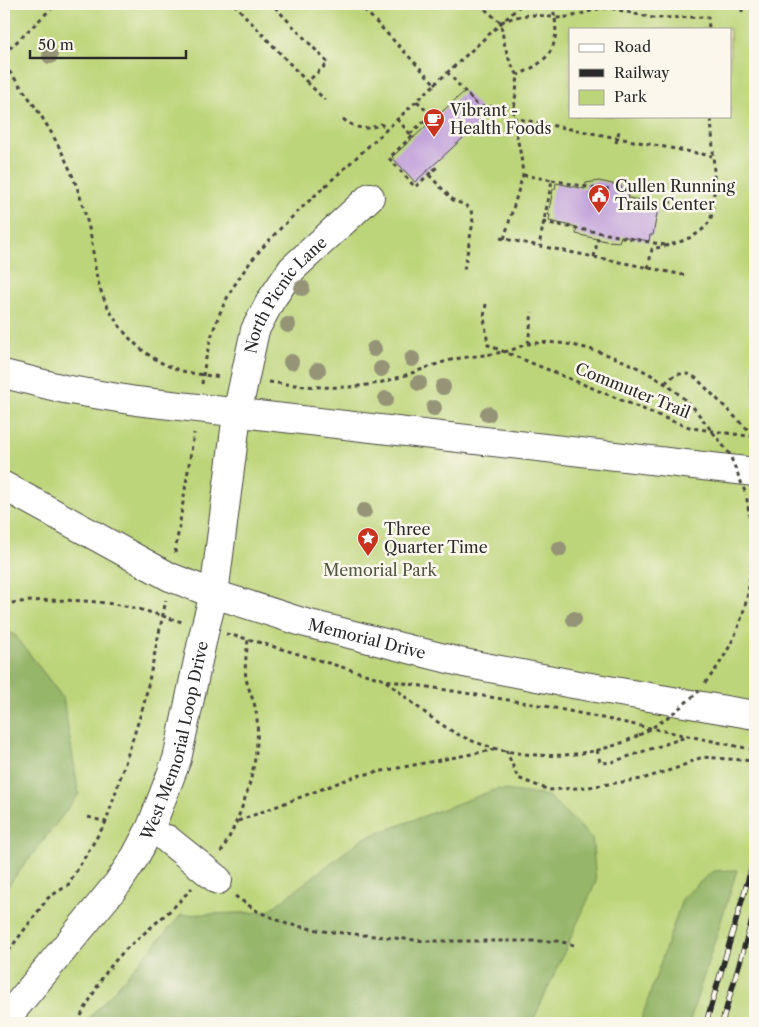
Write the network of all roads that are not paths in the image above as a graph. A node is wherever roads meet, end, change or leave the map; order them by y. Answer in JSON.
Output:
{"nodes":[{"id":1,"x":370,"y":197,"type":"dead end"},
{"id":2,"x":4,"y":374,"type":"edge"},
{"id":3,"x":237,"y":414,"type":"junction"},
{"id":4,"x":750,"y":483,"type":"edge"},
{"id":5,"x":4,"y":486,"type":"edge"},
{"id":6,"x":214,"y":594,"type":"junction"},
{"id":7,"x":755,"y":715,"type":"edge"},
{"id":8,"x":167,"y":839,"type":"dead end"},
{"id":9,"x":218,"y":880,"type":"road end"},
{"id":10,"x":4,"y":1021,"type":"edge"}],
"edges":[{"from":1,"to":3,"type":"main road","name":"North Picnic Lane"},
{"from":2,"to":3,"type":"main road"},
{"from":3,"to":4,"type":"main road"},
{"from":3,"to":6,"type":"main road","name":"West Memorial Loop Drive"},
{"from":5,"to":6,"type":"main road","name":"Memorial Drive"},
{"from":6,"to":7,"type":"main road","name":"Memorial Drive"},
{"from":6,"to":10,"type":"main road","name":"West Memorial Loop Drive"},
{"from":8,"to":9,"type":"main road"}]}
